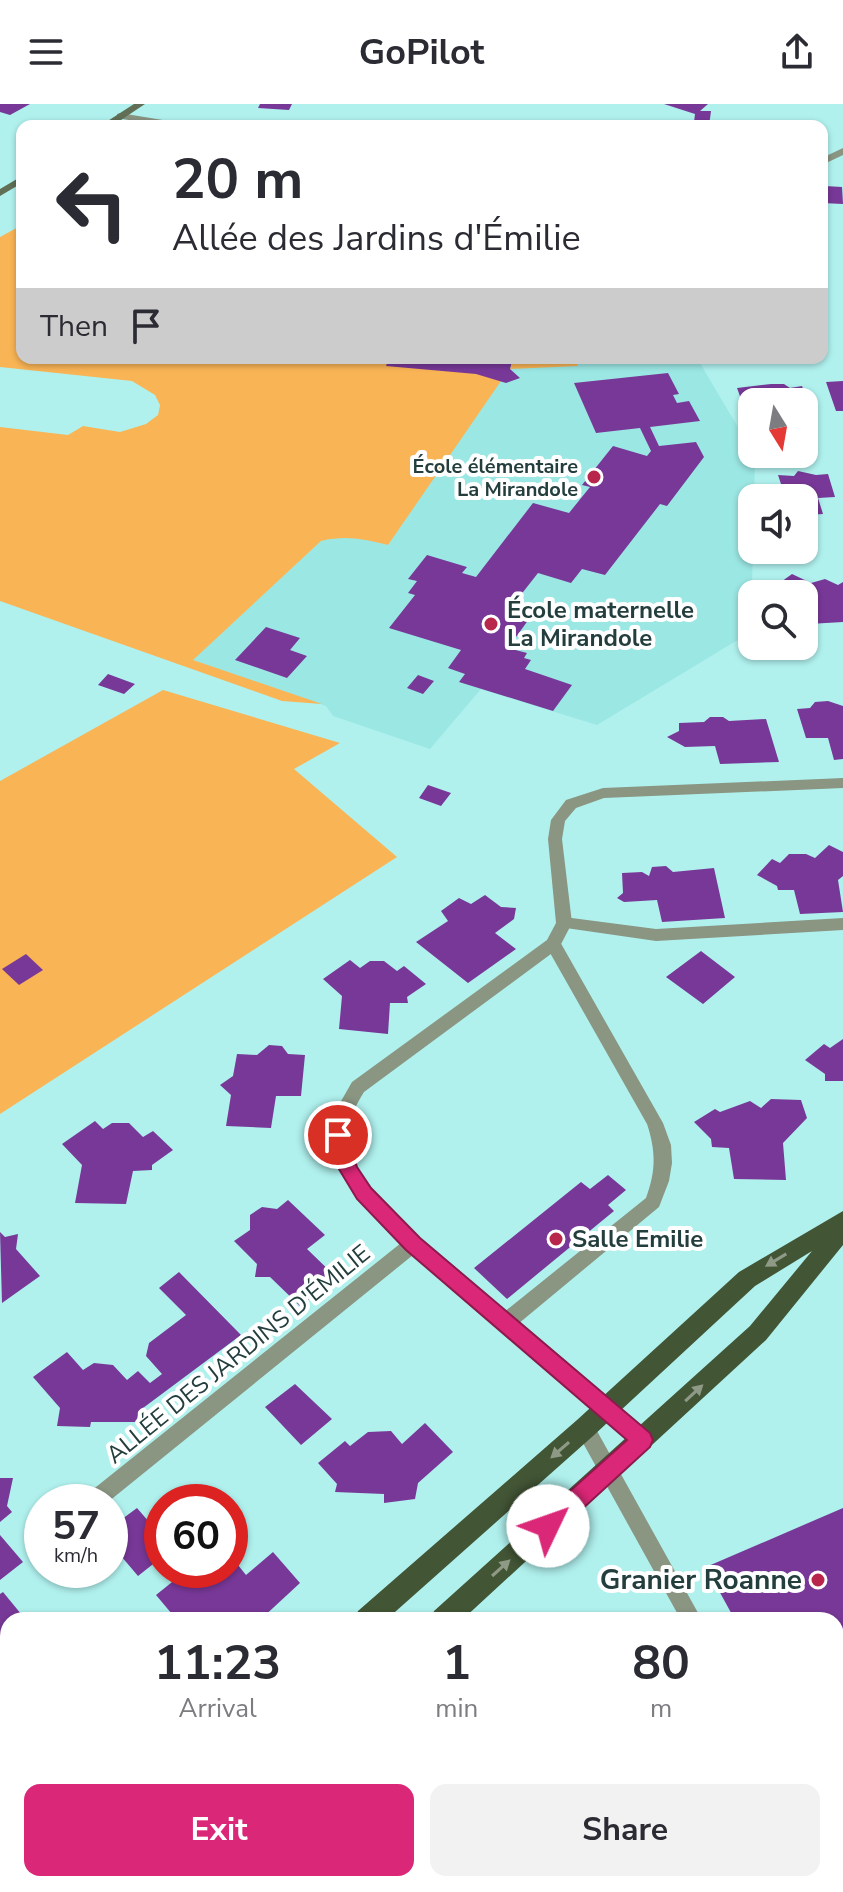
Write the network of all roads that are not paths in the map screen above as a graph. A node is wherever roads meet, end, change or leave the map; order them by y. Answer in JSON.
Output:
{"nodes":[{"id":1,"x":140,"y":104,"type":"edge"},
{"id":2,"x":120,"y":116,"type":"junction"},
{"id":3,"x":114,"y":120,"type":"edge"},
{"id":4,"x":144,"y":120,"type":"edge"},
{"id":5,"x":843,"y":783,"type":"edge"},
{"id":6,"x":564,"y":923,"type":"junction"},
{"id":7,"x":843,"y":924,"type":"edge"},
{"id":8,"x":553,"y":944,"type":"junction"},
{"id":9,"x":843,"y":1220,"type":"edge"},
{"id":10,"x":843,"y":1229,"type":"edge"},
{"id":11,"x":413,"y":1244,"type":"junction"},
{"id":12,"x":505,"y":1323,"type":"junction"},
{"id":13,"x":606,"y":1408,"type":"junction"},
{"id":14,"x":585,"y":1428,"type":"junction"},
{"id":15,"x":642,"y":1440,"type":"junction"},
{"id":16,"x":610,"y":1469,"type":"junction"},
{"id":17,"x":115,"y":1484,"type":"edge"},
{"id":18,"x":376,"y":1612,"type":"edge"},
{"id":19,"x":452,"y":1612,"type":"edge"},
{"id":20,"x":688,"y":1612,"type":"edge"}],
"edges":[{"from":1,"to":2,"type":"street"},
{"from":2,"to":3,"type":"street"},
{"from":2,"to":4,"type":"street"},
{"from":5,"to":6,"type":"street"},
{"from":6,"to":7,"type":"street"},
{"from":6,"to":8,"type":"street"},
{"from":8,"to":11,"type":"street"},
{"from":8,"to":12,"type":"street"},
{"from":9,"to":13,"type":"main road","one_way":true},
{"from":15,"to":10,"type":"main road","one_way":true},
{"from":11,"to":12,"type":"street"},
{"from":11,"to":17,"type":"street","name":"ALLÉE DES JARDINS D'ÉMILIE"},
{"from":12,"to":13,"type":"street"},
{"from":13,"to":14,"type":"main road"},
{"from":13,"to":15,"type":"street"},
{"from":14,"to":16,"type":"street"},
{"from":14,"to":18,"type":"main road","one_way":true},
{"from":15,"to":16,"type":"main road"},
{"from":19,"to":16,"type":"main road","one_way":true},
{"from":16,"to":20,"type":"street"}]}
